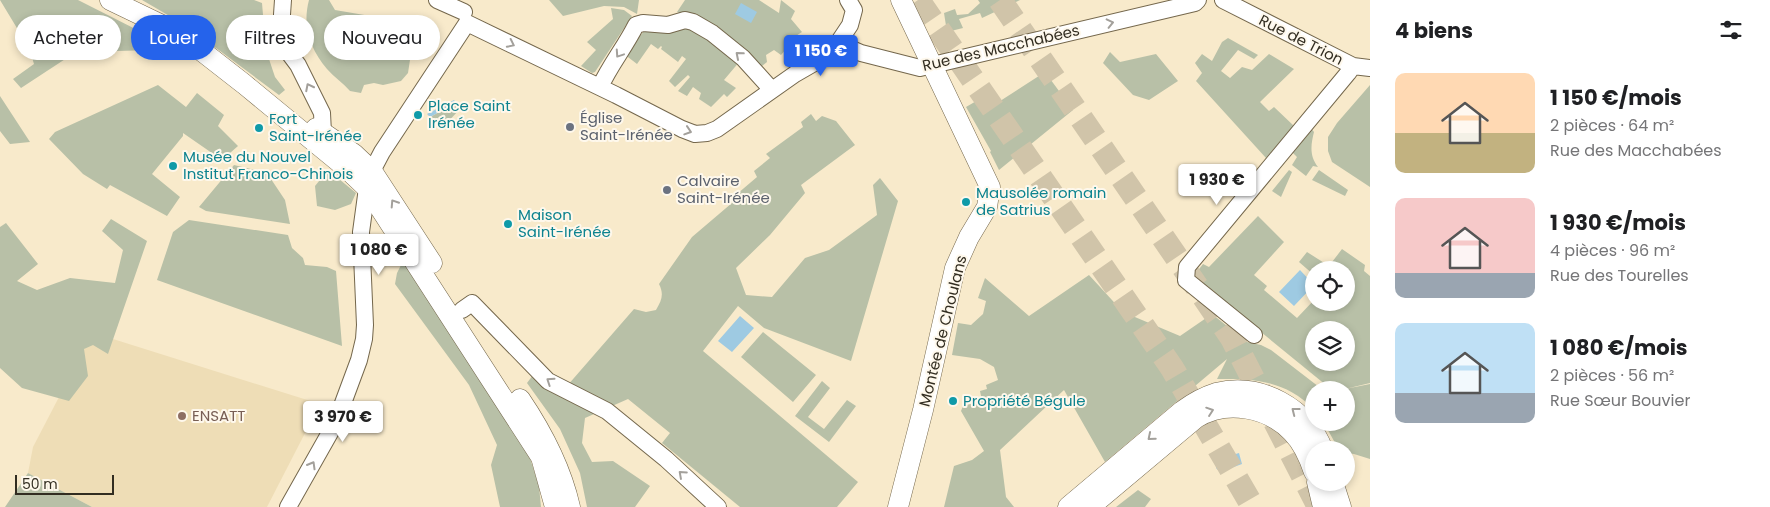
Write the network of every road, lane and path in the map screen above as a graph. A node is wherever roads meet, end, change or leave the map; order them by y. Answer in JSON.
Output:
{"nodes":[{"id":1,"x":110,"y":0,"type":"edge"},
{"id":2,"x":280,"y":0,"type":"edge"},
{"id":3,"x":437,"y":0,"type":"edge"},
{"id":4,"x":848,"y":0,"type":"edge"},
{"id":5,"x":900,"y":0,"type":"edge"},
{"id":6,"x":1198,"y":0,"type":"edge"},
{"id":7,"x":1223,"y":0,"type":"edge"},
{"id":8,"x":467,"y":12,"type":"edge"},
{"id":9,"x":838,"y":43,"type":"junction"},
{"id":10,"x":933,"y":66,"type":"junction"},
{"id":11,"x":1352,"y":66,"type":"junction"},
{"id":12,"x":1370,"y":68,"type":"edge"},
{"id":13,"x":600,"y":87,"type":"junction"},
{"id":14,"x":772,"y":90,"type":"junction"},
{"id":15,"x":317,"y":136,"type":"junction"},
{"id":16,"x":369,"y":180,"type":"junction"},
{"id":17,"x":462,"y":310,"type":"junction"},
{"id":18,"x":1254,"y":336,"type":"dead end"},
{"id":19,"x":1319,"y":441,"type":"edge"},
{"id":20,"x":1305,"y":452,"type":"edge"},
{"id":21,"x":1320,"y":491,"type":"edge"},
{"id":22,"x":1336,"y":491,"type":"edge"},
{"id":23,"x":288,"y":507,"type":"edge"},
{"id":24,"x":555,"y":507,"type":"edge"},
{"id":25,"x":570,"y":507,"type":"edge"},
{"id":26,"x":718,"y":507,"type":"edge"},
{"id":27,"x":898,"y":507,"type":"edge"},
{"id":28,"x":1068,"y":507,"type":"edge"},
{"id":29,"x":1090,"y":507,"type":"edge"},
{"id":30,"x":1324,"y":507,"type":"edge"},
{"id":31,"x":1341,"y":507,"type":"edge"}],
"edges":[{"from":1,"to":15,"type":"main road"},
{"from":15,"to":2,"type":"street","one_way":true},
{"from":3,"to":8,"type":"street"},
{"from":4,"to":9,"type":"street"},
{"from":5,"to":10,"type":"main road","name":"Montée de Choulans"},
{"from":10,"to":6,"type":"street","name":"Rue des Macchabées","one_way":true},
{"from":7,"to":11,"type":"street","name":"Rue de Trion"},
{"from":8,"to":13,"type":"street","one_way":true},
{"from":8,"to":16,"type":"street"},
{"from":9,"to":10,"type":"street","name":"Rue des Macchabées"},
{"from":9,"to":14,"type":"street"},
{"from":10,"to":27,"type":"main road","name":"Montée de Choulans"},
{"from":11,"to":12,"type":"street"},
{"from":11,"to":18,"type":"street"},
{"from":13,"to":14,"type":"street","one_way":true},
{"from":14,"to":13,"type":"street","one_way":true},
{"from":15,"to":16,"type":"main road"},
{"from":17,"to":16,"type":"main road","one_way":true},
{"from":23,"to":16,"type":"street","one_way":true},
{"from":16,"to":24,"type":"main road"},
{"from":17,"to":25,"type":"main road"},
{"from":26,"to":17,"type":"street","one_way":true},
{"from":19,"to":28,"type":"main road","one_way":true},
{"from":29,"to":20,"type":"main road","one_way":true},
{"from":21,"to":30,"type":"main road"},
{"from":22,"to":31,"type":"main road"}]}
